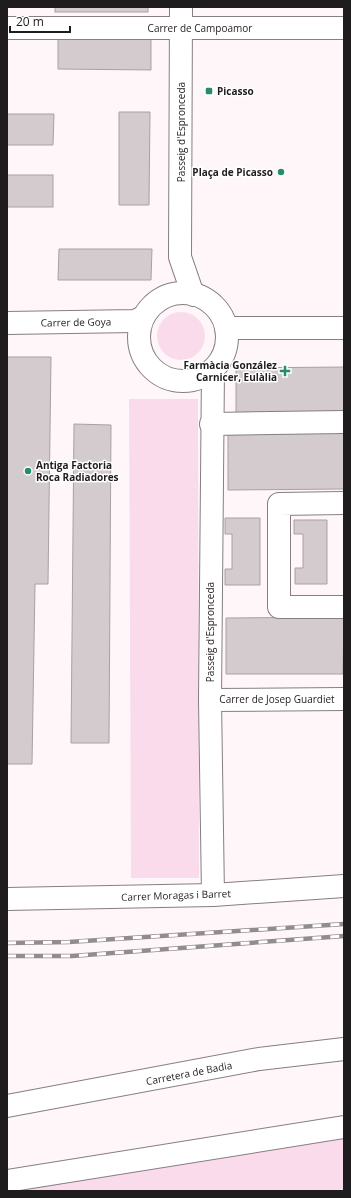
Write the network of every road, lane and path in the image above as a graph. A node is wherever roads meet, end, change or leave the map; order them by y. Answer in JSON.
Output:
{"nodes":[{"id":1,"x":181,"y":18,"type":"edge"},
{"id":2,"x":7,"y":28,"type":"edge"},
{"id":3,"x":344,"y":28,"type":"edge"},
{"id":4,"x":180,"y":257,"type":"junction"},
{"id":5,"x":194,"y":295,"type":"junction"},
{"id":6,"x":148,"y":309,"type":"junction"},
{"id":7,"x":7,"y":323,"type":"edge"},
{"id":8,"x":226,"y":328,"type":"junction"},
{"id":9,"x":344,"y":328,"type":"edge"},
{"id":10,"x":213,"y":376,"type":"junction"},
{"id":11,"x":344,"y":422,"type":"edge"},
{"id":12,"x":211,"y":424,"type":"junction"},
{"id":13,"x":344,"y":503,"type":"edge"},
{"id":14,"x":344,"y":607,"type":"edge"},
{"id":15,"x":344,"y":699,"type":"edge"},
{"id":16,"x":210,"y":700,"type":"junction"},
{"id":17,"x":344,"y":886,"type":"edge"},
{"id":18,"x":213,"y":895,"type":"junction"},
{"id":19,"x":7,"y":899,"type":"edge"},
{"id":20,"x":344,"y":1049,"type":"edge"},
{"id":21,"x":35,"y":1102,"type":"junction"},
{"id":22,"x":7,"y":1106,"type":"edge"},
{"id":23,"x":7,"y":1110,"type":"edge"},
{"id":24,"x":344,"y":1127,"type":"edge"},
{"id":25,"x":7,"y":1182,"type":"edge"}],
"edges":[{"from":1,"to":2,"type":"street","name":"Carrer de Campoamor"},
{"from":1,"to":3,"type":"street","name":"Carrer de Campoamor"},
{"from":1,"to":4,"type":"street","name":"Passeig d'Espronceda"},
{"from":4,"to":5,"type":"street"},
{"from":4,"to":6,"type":"street"},
{"from":5,"to":6,"type":"street"},
{"from":5,"to":8,"type":"street"},
{"from":6,"to":7,"type":"street","name":"Carrer de Goya"},
{"from":6,"to":10,"type":"street"},
{"from":6,"to":10,"type":"path"},
{"from":8,"to":9,"type":"street"},
{"from":8,"to":10,"type":"street"},
{"from":10,"to":12,"type":"street","name":"Passeig d'Espronceda"},
{"from":11,"to":12,"type":"street"},
{"from":12,"to":16,"type":"street","name":"Passeig d'Espronceda"},
{"from":13,"to":14,"type":"street"},
{"from":15,"to":16,"type":"street","name":"Carrer de Josep Guardiet"},
{"from":16,"to":18,"type":"street","name":"Passeig d'Espronceda"},
{"from":17,"to":18,"type":"street","name":"Carrer Moragas i Barret"},
{"from":18,"to":19,"type":"street","name":"Carrer Moragas i Barret"},
{"from":20,"to":21,"type":"street","name":"Carretera de Badia"},
{"from":21,"to":22,"type":"street"},
{"from":21,"to":23,"type":"street"},
{"from":24,"to":25,"type":"street"}]}
